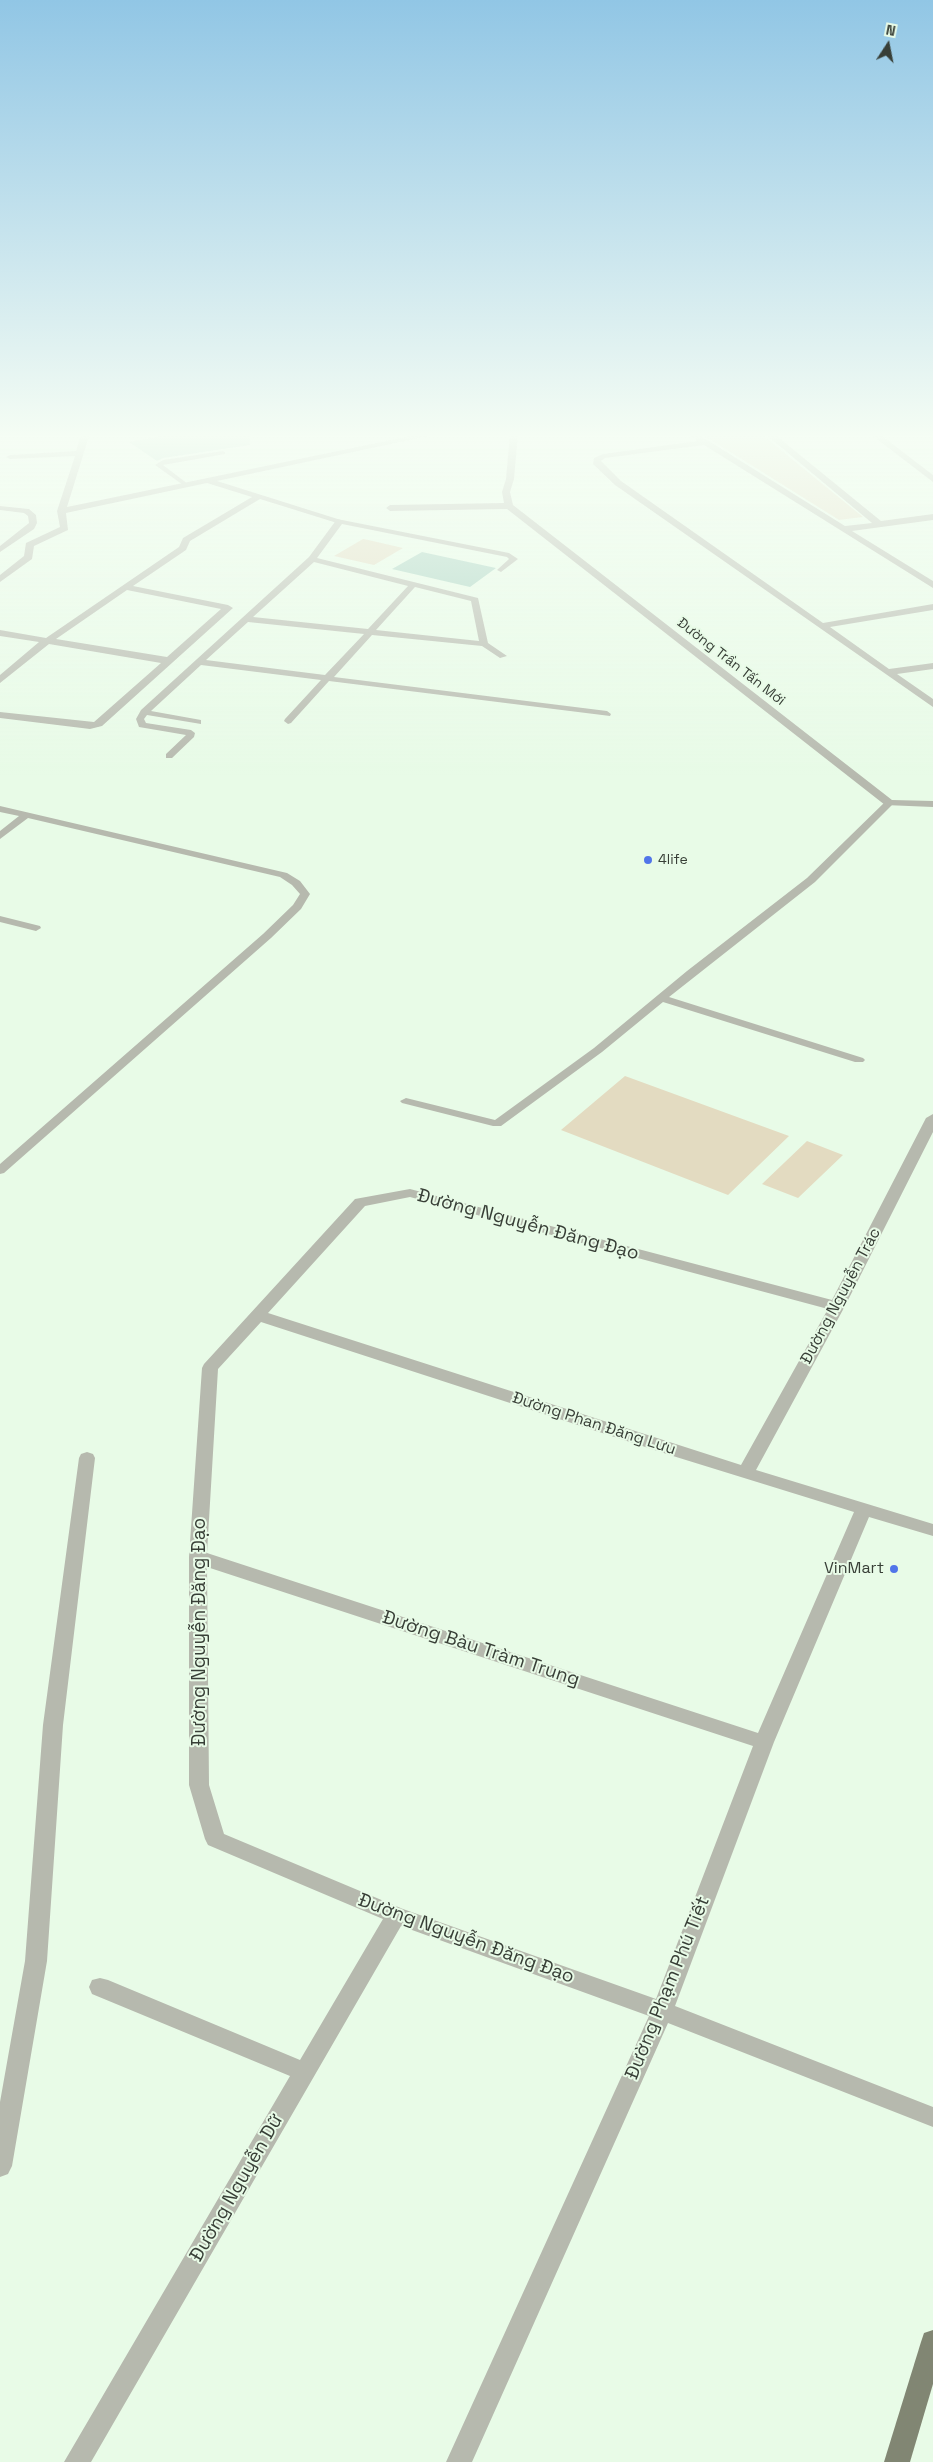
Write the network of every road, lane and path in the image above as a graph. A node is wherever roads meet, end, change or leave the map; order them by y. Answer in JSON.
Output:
{"nodes":[{"id":1,"x":29,"y":548,"type":"edge"},
{"id":2,"x":183,"y":548,"type":"edge"},
{"id":3,"x":320,"y":548,"type":"edge"},
{"id":4,"x":470,"y":548,"type":"edge"},
{"id":5,"x":562,"y":548,"type":"edge"},
{"id":6,"x":710,"y":548,"type":"edge"},
{"id":7,"x":874,"y":548,"type":"edge"},
{"id":8,"x":312,"y":559,"type":"junction"},
{"id":9,"x":502,"y":570,"type":"dead end"},
{"id":10,"x":0,"y":579,"type":"edge"},
{"id":11,"x":933,"y":585,"type":"edge"},
{"id":12,"x":413,"y":586,"type":"junction"},
{"id":13,"x":124,"y":587,"type":"junction"},
{"id":14,"x":933,"y":607,"type":"edge"},
{"id":15,"x":247,"y":619,"type":"junction"},
{"id":16,"x":821,"y":626,"type":"junction"},
{"id":17,"x":0,"y":633,"type":"edge"},
{"id":18,"x":370,"y":633,"type":"junction"},
{"id":19,"x":47,"y":641,"type":"junction"},
{"id":20,"x":484,"y":644,"type":"junction"},
{"id":21,"x":502,"y":656,"type":"dead end"},
{"id":22,"x":170,"y":661,"type":"junction"},
{"id":23,"x":200,"y":662,"type":"junction"},
{"id":24,"x":933,"y":666,"type":"edge"},
{"id":25,"x":888,"y":672,"type":"junction"},
{"id":26,"x":329,"y":678,"type":"junction"},
{"id":27,"x":0,"y":680,"type":"edge"},
{"id":28,"x":933,"y":704,"type":"edge"},
{"id":29,"x":144,"y":712,"type":"junction"},
{"id":30,"x":607,"y":714,"type":"dead end"},
{"id":31,"x":0,"y":715,"type":"edge"},
{"id":32,"x":198,"y":722,"type":"dead end"},
{"id":33,"x":288,"y":722,"type":"dead end"},
{"id":34,"x":169,"y":756,"type":"dead end"},
{"id":35,"x":889,"y":804,"type":"junction"},
{"id":36,"x":933,"y":804,"type":"edge"},
{"id":37,"x":0,"y":809,"type":"edge"},
{"id":38,"x":27,"y":815,"type":"junction"},
{"id":39,"x":0,"y":836,"type":"edge"},
{"id":40,"x":0,"y":919,"type":"edge"},
{"id":41,"x":36,"y":928,"type":"dead end"},
{"id":42,"x":662,"y":998,"type":"junction"},
{"id":43,"x":859,"y":1060,"type":"dead end"},
{"id":44,"x":406,"y":1101,"type":"dead end"},
{"id":45,"x":933,"y":1118,"type":"edge"},
{"id":46,"x":0,"y":1170,"type":"edge"},
{"id":47,"x":837,"y":1306,"type":"junction"},
{"id":48,"x":257,"y":1315,"type":"junction"},
{"id":49,"x":87,"y":1458,"type":"dead end"},
{"id":50,"x":746,"y":1472,"type":"junction"},
{"id":51,"x":864,"y":1509,"type":"junction"},
{"id":52,"x":933,"y":1530,"type":"edge"},
{"id":53,"x":198,"y":1557,"type":"junction"},
{"id":54,"x":764,"y":1742,"type":"junction"},
{"id":55,"x":396,"y":1915,"type":"junction"},
{"id":56,"x":100,"y":1987,"type":"dead end"},
{"id":57,"x":662,"y":2011,"type":"junction"},
{"id":58,"x":304,"y":2072,"type":"junction"},
{"id":59,"x":933,"y":2118,"type":"edge"},
{"id":60,"x":0,"y":2166,"type":"edge"},
{"id":61,"x":933,"y":2342,"type":"edge"},
{"id":62,"x":77,"y":2462,"type":"edge"},
{"id":63,"x":459,"y":2462,"type":"edge"},
{"id":64,"x":898,"y":2462,"type":"edge"}],
"edges":[{"from":1,"to":10,"type":"street"},
{"from":2,"to":13,"type":"street"},
{"from":3,"to":8,"type":"lane"},
{"from":4,"to":9,"type":"lane"},
{"from":5,"to":35,"type":"street","name":"Đường Trần Tấn Mới"},
{"from":6,"to":16,"type":"street"},
{"from":7,"to":11,"type":"street"},
{"from":8,"to":12,"type":"lane"},
{"from":8,"to":15,"type":"lane"},
{"from":12,"to":18,"type":"lane"},
{"from":12,"to":20,"type":"lane"},
{"from":13,"to":19,"type":"street"},
{"from":13,"to":22,"type":"street"},
{"from":14,"to":16,"type":"street"},
{"from":15,"to":18,"type":"lane"},
{"from":15,"to":23,"type":"lane"},
{"from":16,"to":25,"type":"street"},
{"from":17,"to":19,"type":"street"},
{"from":18,"to":20,"type":"lane"},
{"from":18,"to":26,"type":"lane"},
{"from":19,"to":22,"type":"street"},
{"from":19,"to":27,"type":"street"},
{"from":20,"to":21,"type":"lane"},
{"from":22,"to":31,"type":"street"},
{"from":23,"to":26,"type":"lane"},
{"from":23,"to":29,"type":"lane"},
{"from":24,"to":25,"type":"street"},
{"from":25,"to":28,"type":"street"},
{"from":26,"to":30,"type":"lane"},
{"from":26,"to":33,"type":"lane"},
{"from":29,"to":32,"type":"lane"},
{"from":29,"to":34,"type":"lane"},
{"from":35,"to":36,"type":"street"},
{"from":35,"to":42,"type":"lane"},
{"from":37,"to":38,"type":"lane"},
{"from":38,"to":39,"type":"lane"},
{"from":38,"to":46,"type":"lane"},
{"from":40,"to":41,"type":"lane"},
{"from":42,"to":43,"type":"lane"},
{"from":42,"to":44,"type":"lane"},
{"from":45,"to":47,"type":"street","name":"Đường Nguyễn Trác"},
{"from":47,"to":48,"type":"street","name":"Đường Nguyễn Đăng Đạo"},
{"from":47,"to":50,"type":"street","name":"Đường Nguyễn Trác"},
{"from":48,"to":50,"type":"street","name":"Đường Phan Đăng Lưu"},
{"from":48,"to":53,"type":"street","name":"Đường Nguyễn Đăng Đạo"},
{"from":49,"to":60,"type":"street"},
{"from":50,"to":51,"type":"street","name":"Đường Phan Đăng Lưu"},
{"from":51,"to":52,"type":"street","name":"Đường Phan Đăng Lưu"},
{"from":51,"to":54,"type":"street","name":"Đường Phạm Phú Tiết"},
{"from":53,"to":54,"type":"street","name":"Đường Bàu Tràm Trung"},
{"from":53,"to":55,"type":"street","name":"Đường Nguyễn Đăng Đạo"},
{"from":54,"to":57,"type":"street","name":"Đường Phạm Phú Tiết"},
{"from":55,"to":57,"type":"street","name":"Đường Nguyễn Đăng Đạo"},
{"from":55,"to":58,"type":"street","name":"Đường Nguyễn Dữ"},
{"from":56,"to":58,"type":"street"},
{"from":57,"to":59,"type":"street","name":"Đường Nguyễn Đăng Đạo"},
{"from":57,"to":63,"type":"street","name":"Đường Phạm Phú Tiết"},
{"from":58,"to":62,"type":"street","name":"Đường Nguyễn Dữ"},
{"from":61,"to":64,"type":"main road"}]}
